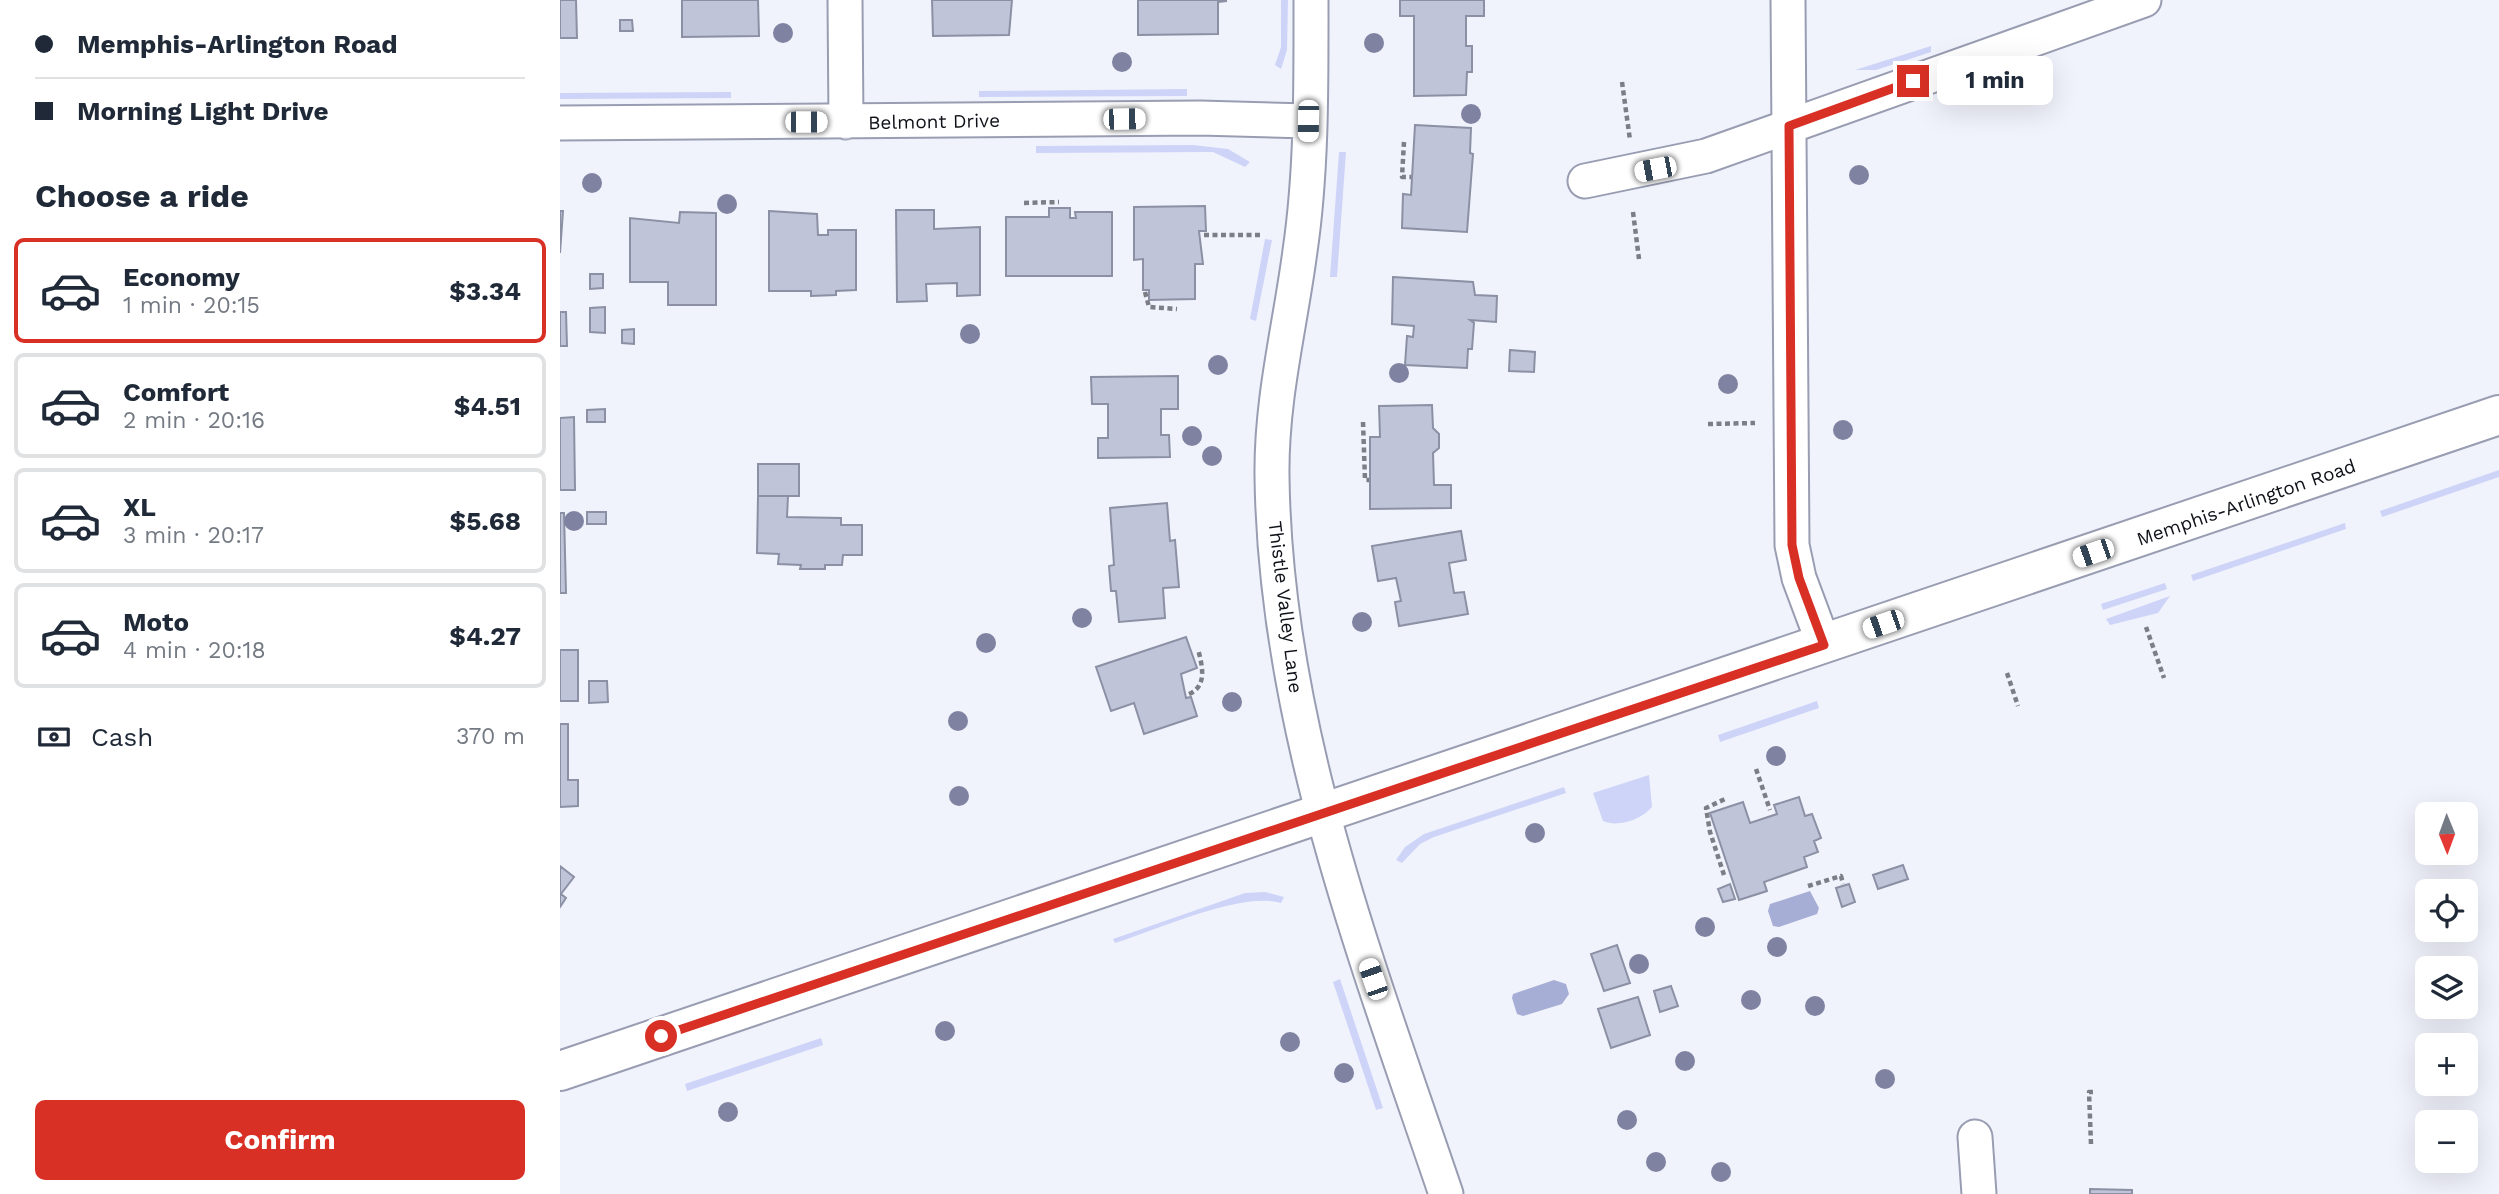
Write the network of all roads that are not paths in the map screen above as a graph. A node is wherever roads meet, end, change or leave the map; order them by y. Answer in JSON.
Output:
{"nodes":[{"id":1,"x":845,"y":0,"type":"edge"},
{"id":2,"x":1311,"y":0,"type":"edge"},
{"id":3,"x":1788,"y":0,"type":"edge"},
{"id":4,"x":2144,"y":0,"type":"edge"},
{"id":5,"x":1308,"y":121,"type":"junction"},
{"id":6,"x":846,"y":122,"type":"junction"},
{"id":7,"x":560,"y":123,"type":"edge"},
{"id":8,"x":1789,"y":126,"type":"junction"},
{"id":9,"x":1585,"y":181,"type":"dead end"},
{"id":10,"x":2499,"y":415,"type":"edge"},
{"id":11,"x":1824,"y":645,"type":"junction"},
{"id":12,"x":1322,"y":812,"type":"junction"},
{"id":13,"x":560,"y":1071,"type":"edge"},
{"id":14,"x":1975,"y":1137,"type":"dead end"},
{"id":15,"x":1446,"y":1194,"type":"edge"},
{"id":16,"x":1979,"y":1194,"type":"edge"}],
"edges":[{"from":1,"to":6,"type":"street"},
{"from":2,"to":5,"type":"street","name":"Thistle Valley Lane"},
{"from":3,"to":8,"type":"street"},
{"from":4,"to":8,"type":"street"},
{"from":5,"to":6,"type":"street","name":"Belmont Drive"},
{"from":5,"to":12,"type":"street","name":"Thistle Valley Lane"},
{"from":6,"to":7,"type":"street","name":"Belmont Drive"},
{"from":8,"to":9,"type":"street"},
{"from":8,"to":11,"type":"street"},
{"from":10,"to":11,"type":"street","name":"Memphis-Arlington Road"},
{"from":11,"to":12,"type":"street","name":"Memphis-Arlington Road"},
{"from":12,"to":13,"type":"street","name":"Memphis-Arlington Road"},
{"from":12,"to":15,"type":"street","name":"Thistle Valley Lane"},
{"from":14,"to":16,"type":"street"}]}
